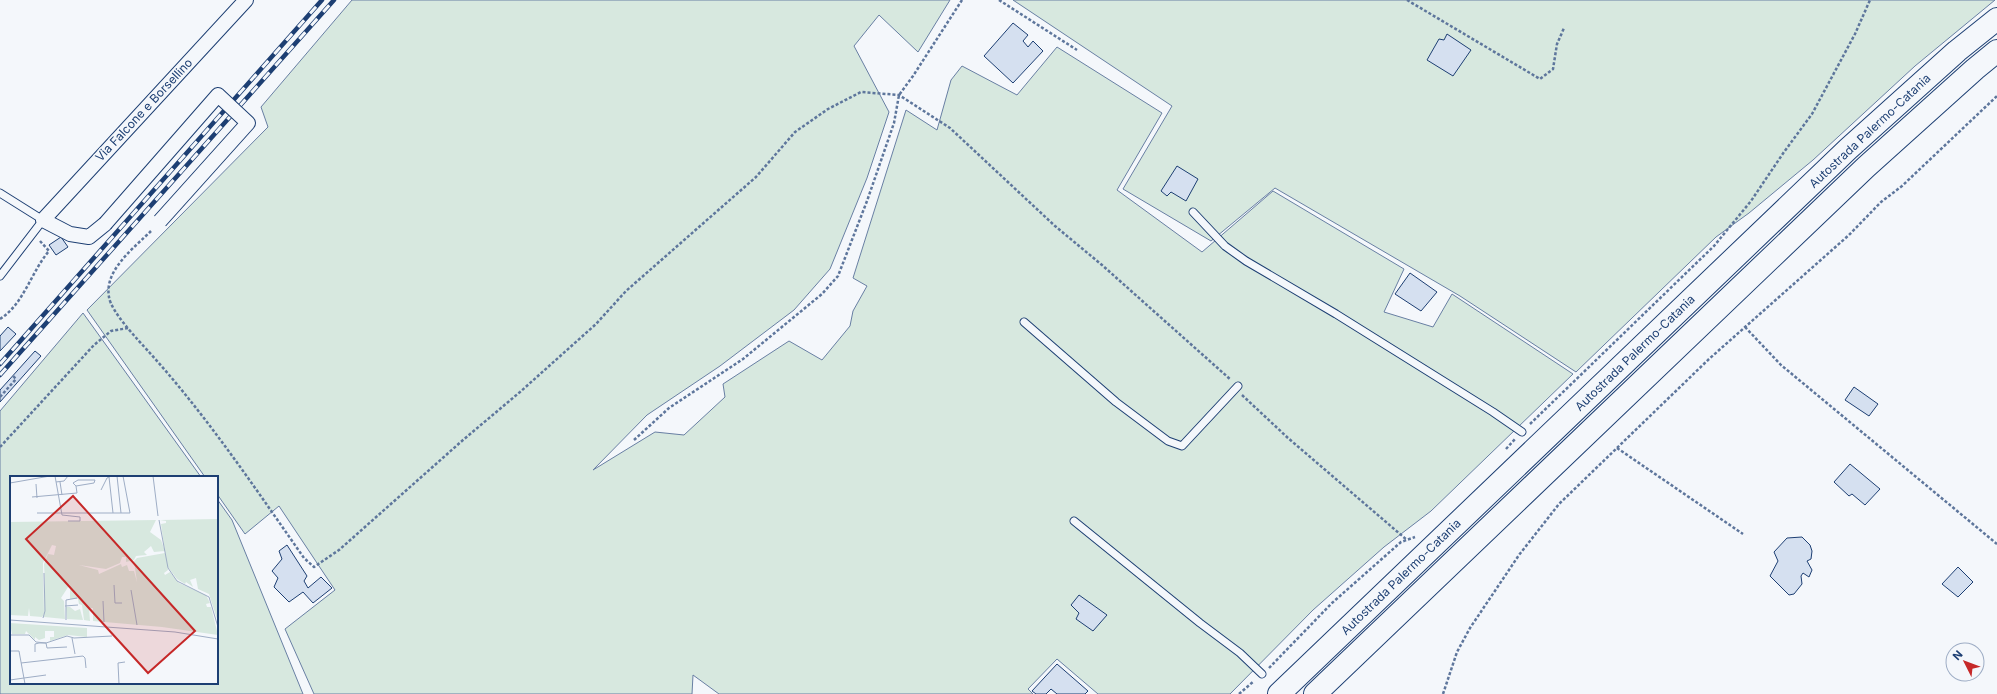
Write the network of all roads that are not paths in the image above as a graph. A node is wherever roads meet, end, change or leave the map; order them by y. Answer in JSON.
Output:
{"nodes":[{"id":1,"x":246,"y":0,"type":"edge"},
{"id":2,"x":1997,"y":20,"type":"edge"},
{"id":3,"x":1997,"y":51,"type":"edge"},
{"id":4,"x":0,"y":194,"type":"edge"},
{"id":5,"x":1193,"y":212,"type":"dead end"},
{"id":6,"x":43,"y":220,"type":"junction"},
{"id":7,"x":160,"y":221,"type":"road end"},
{"id":8,"x":0,"y":276,"type":"edge"},
{"id":9,"x":1024,"y":322,"type":"dead end"},
{"id":10,"x":1238,"y":386,"type":"road end"},
{"id":11,"x":1522,"y":432,"type":"road end"},
{"id":12,"x":1074,"y":521,"type":"dead end"},
{"id":13,"x":1262,"y":674,"type":"road end"},
{"id":14,"x":1279,"y":694,"type":"edge"},
{"id":15,"x":1315,"y":694,"type":"edge"}],
"edges":[{"from":1,"to":6,"type":"street","name":"Via Falcone e Borsellino"},
{"from":2,"to":14,"type":"highway","name":"Autostrada Palermo-Catania"},
{"from":3,"to":15,"type":"highway","name":"Autostrada Palermo-Catania"},
{"from":4,"to":6,"type":"lane"},
{"from":5,"to":11,"type":"lane"},
{"from":6,"to":7,"type":"street","bridge":true},
{"from":6,"to":8,"type":"lane"},
{"from":9,"to":10,"type":"lane"},
{"from":12,"to":13,"type":"lane"}]}
